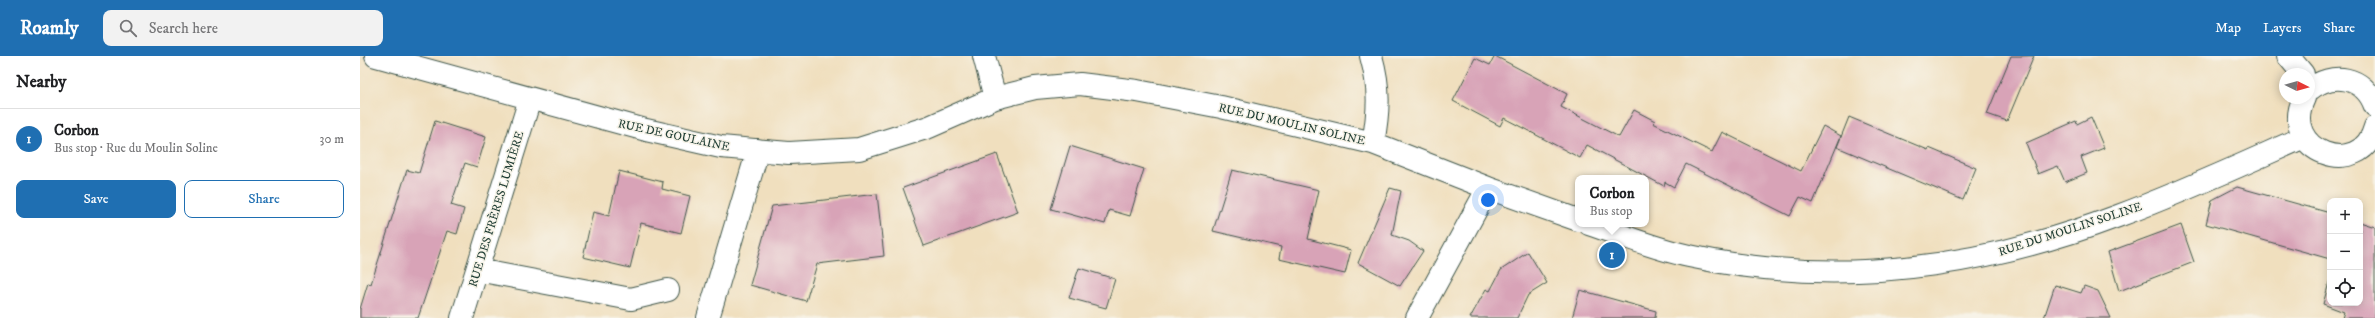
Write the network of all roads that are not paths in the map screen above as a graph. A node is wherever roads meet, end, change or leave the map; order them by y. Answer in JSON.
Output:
{"nodes":[{"id":1,"x":376,"y":56,"type":"edge"},
{"id":2,"x":984,"y":56,"type":"edge"},
{"id":3,"x":1371,"y":56,"type":"edge"},
{"id":4,"x":2288,"y":56,"type":"edge"},
{"id":5,"x":2296,"y":68,"type":"edge"},
{"id":6,"x":2315,"y":83,"type":"edge"},
{"id":7,"x":995,"y":98,"type":"junction"},
{"id":8,"x":2374,"y":99,"type":"edge"},
{"id":9,"x":530,"y":100,"type":"junction"},
{"id":10,"x":2303,"y":104,"type":"edge"},
{"id":11,"x":2304,"y":137,"type":"junction"},
{"id":12,"x":2372,"y":142,"type":"edge"},
{"id":13,"x":1373,"y":143,"type":"junction"},
{"id":14,"x":758,"y":150,"type":"junction"},
{"id":15,"x":1488,"y":188,"type":"junction"},
{"id":16,"x":1575,"y":219,"type":"edge"},
{"id":17,"x":1599,"y":227,"type":"edge"},
{"id":18,"x":477,"y":270,"type":"junction"},
{"id":19,"x":668,"y":290,"type":"dead end"},
{"id":20,"x":462,"y":318,"type":"edge"},
{"id":21,"x":708,"y":318,"type":"edge"},
{"id":22,"x":1417,"y":318,"type":"edge"}],
"edges":[{"from":1,"to":9,"type":"street","name":"RUE DE GOULAINE"},
{"from":2,"to":7,"type":"street"},
{"from":3,"to":13,"type":"street"},
{"from":4,"to":5,"type":"street"},
{"from":6,"to":8,"type":"street"},
{"from":7,"to":13,"type":"street","name":"RUE DU MOULIN SOLINE"},
{"from":7,"to":14,"type":"street","name":"RUE DE GOULAINE"},
{"from":9,"to":14,"type":"street","name":"RUE DE GOULAINE"},
{"from":9,"to":18,"type":"street","name":"RUE DES FRÈRES LUMIÈRE"},
{"from":10,"to":11,"type":"street"},
{"from":11,"to":12,"type":"street"},
{"from":11,"to":17,"type":"street","name":"RUE DU MOULIN SOLINE"},
{"from":13,"to":15,"type":"street","name":"RUE DU MOULIN SOLINE"},
{"from":14,"to":21,"type":"street"},
{"from":15,"to":16,"type":"street","name":"RUE DU MOULIN SOLINE"},
{"from":15,"to":22,"type":"street"},
{"from":18,"to":19,"type":"street"},
{"from":18,"to":20,"type":"street","name":"RUE DES FRÈRES LUMIÈRE"}]}
